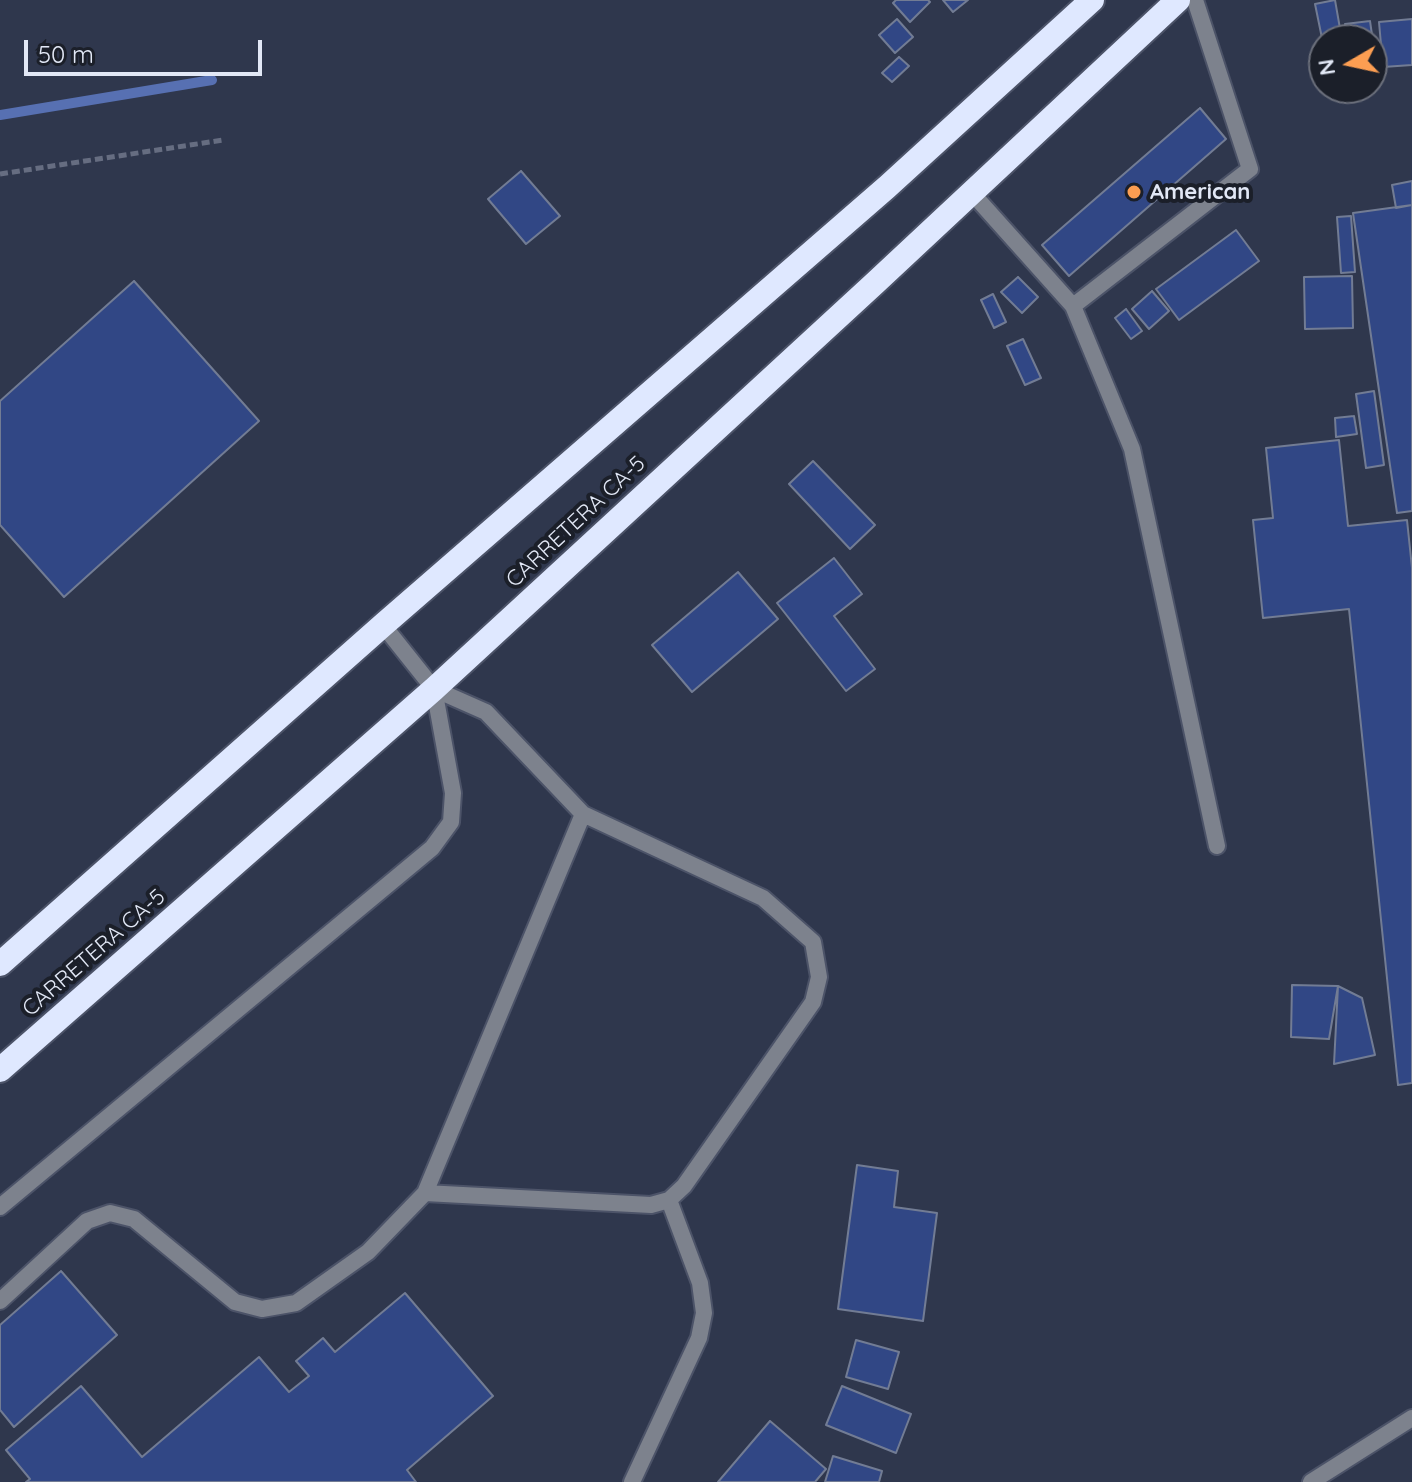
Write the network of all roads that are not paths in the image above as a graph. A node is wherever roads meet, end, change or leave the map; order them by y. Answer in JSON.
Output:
{"nodes":[{"id":1,"x":1092,"y":0,"type":"edge"},
{"id":2,"x":1178,"y":0,"type":"edge"},
{"id":3,"x":1195,"y":0,"type":"edge"},
{"id":4,"x":972,"y":193,"type":"junction"},
{"id":5,"x":1073,"y":306,"type":"junction"},
{"id":6,"x":383,"y":625,"type":"junction"},
{"id":7,"x":434,"y":689,"type":"junction"},
{"id":8,"x":583,"y":814,"type":"junction"},
{"id":9,"x":1217,"y":846,"type":"dead end"},
{"id":10,"x":0,"y":964,"type":"edge"},
{"id":11,"x":0,"y":1070,"type":"edge"},
{"id":12,"x":425,"y":1193,"type":"junction"},
{"id":13,"x":669,"y":1200,"type":"junction"},
{"id":14,"x":0,"y":1207,"type":"edge"},
{"id":15,"x":0,"y":1301,"type":"edge"},
{"id":16,"x":1412,"y":1418,"type":"edge"},
{"id":17,"x":632,"y":1482,"type":"edge"},
{"id":18,"x":1311,"y":1482,"type":"edge"}],
"edges":[{"from":1,"to":6,"type":"highway","name":"CARRETERA CA-5"},
{"from":2,"to":4,"type":"highway","name":"CARRETERA CA-5"},
{"from":3,"to":5,"type":"street"},
{"from":4,"to":5,"type":"street"},
{"from":4,"to":7,"type":"highway","name":"CARRETERA CA-5"},
{"from":5,"to":9,"type":"street"},
{"from":6,"to":7,"type":"street"},
{"from":6,"to":10,"type":"highway","name":"CARRETERA CA-5"},
{"from":7,"to":8,"type":"street"},
{"from":7,"to":11,"type":"highway","name":"CARRETERA CA-5"},
{"from":7,"to":14,"type":"street"},
{"from":8,"to":12,"type":"street"},
{"from":8,"to":13,"type":"street"},
{"from":12,"to":13,"type":"street"},
{"from":12,"to":15,"type":"street"},
{"from":13,"to":17,"type":"street"},
{"from":16,"to":18,"type":"street"}]}
